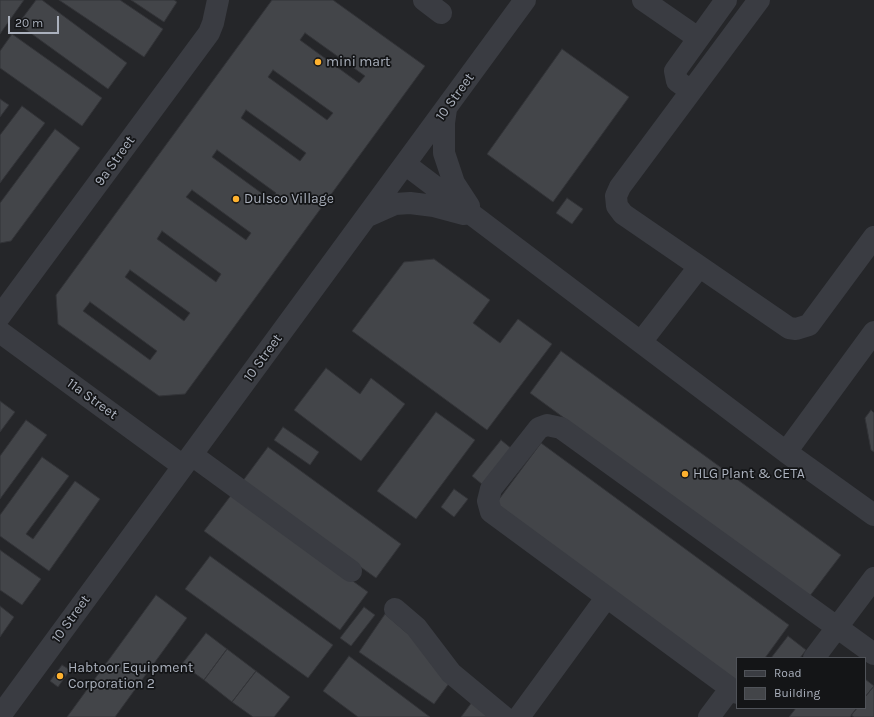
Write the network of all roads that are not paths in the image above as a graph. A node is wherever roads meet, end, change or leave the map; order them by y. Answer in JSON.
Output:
{"nodes":[{"id":1,"x":218,"y":0,"type":"edge"},
{"id":2,"x":424,"y":0,"type":"edge"},
{"id":3,"x":526,"y":0,"type":"edge"},
{"id":4,"x":643,"y":0,"type":"edge"},
{"id":5,"x":726,"y":0,"type":"edge"},
{"id":6,"x":759,"y":0,"type":"edge"},
{"id":7,"x":441,"y":13,"type":"dead end"},
{"id":8,"x":698,"y":38,"type":"junction"},
{"id":9,"x":691,"y":91,"type":"junction"},
{"id":10,"x":446,"y":108,"type":"junction"},
{"id":11,"x":405,"y":164,"type":"junction"},
{"id":12,"x":367,"y":216,"type":"junction"},
{"id":13,"x":476,"y":217,"type":"junction"},
{"id":14,"x":874,"y":237,"type":"edge"},
{"id":15,"x":699,"y":267,"type":"junction"},
{"id":16,"x":0,"y":316,"type":"edge"},
{"id":17,"x":0,"y":332,"type":"edge"},
{"id":18,"x":874,"y":332,"type":"edge"},
{"id":19,"x":641,"y":342,"type":"junction"},
{"id":20,"x":786,"y":452,"type":"junction"},
{"id":21,"x":188,"y":461,"type":"junction"},
{"id":22,"x":874,"y":515,"type":"edge"},
{"id":23,"x":351,"y":571,"type":"dead end"},
{"id":24,"x":874,"y":578,"type":"edge"},
{"id":25,"x":606,"y":598,"type":"junction"},
{"id":26,"x":395,"y":609,"type":"dead end"},
{"id":27,"x":837,"y":628,"type":"junction"},
{"id":28,"x":874,"y":654,"type":"edge"},
{"id":29,"x":815,"y":657,"type":"edge"},
{"id":30,"x":734,"y":691,"type":"edge"},
{"id":31,"x":0,"y":716,"type":"edge"},
{"id":32,"x":504,"y":717,"type":"edge"},
{"id":33,"x":519,"y":717,"type":"edge"},
{"id":34,"x":709,"y":717,"type":"edge"}],
"edges":[{"from":1,"to":16,"type":"street","name":"9a Street"},
{"from":2,"to":7,"type":"street"},
{"from":3,"to":10,"type":"street","name":"10 Street"},
{"from":4,"to":8,"type":"street"},
{"from":5,"to":8,"type":"street"},
{"from":6,"to":9,"type":"street"},
{"from":8,"to":9,"type":"street"},
{"from":9,"to":15,"type":"street"},
{"from":10,"to":11,"type":"street","name":"10 Street"},
{"from":10,"to":13,"type":"street"},
{"from":11,"to":12,"type":"street","name":"10 Street"},
{"from":11,"to":13,"type":"street"},
{"from":12,"to":13,"type":"street"},
{"from":12,"to":21,"type":"street","name":"10 Street"},
{"from":13,"to":19,"type":"street"},
{"from":14,"to":15,"type":"street"},
{"from":15,"to":19,"type":"street"},
{"from":17,"to":21,"type":"street","name":"11a Street"},
{"from":18,"to":20,"type":"street"},
{"from":19,"to":20,"type":"street"},
{"from":20,"to":22,"type":"street"},
{"from":21,"to":23,"type":"street","name":"11a Street"},
{"from":21,"to":31,"type":"street","name":"10 Street"},
{"from":24,"to":27,"type":"street"},
{"from":25,"to":27,"type":"street"},
{"from":25,"to":30,"type":"street"},
{"from":25,"to":33,"type":"street"},
{"from":26,"to":32,"type":"street"},
{"from":27,"to":28,"type":"street"},
{"from":27,"to":29,"type":"street"},
{"from":30,"to":34,"type":"street"}]}
